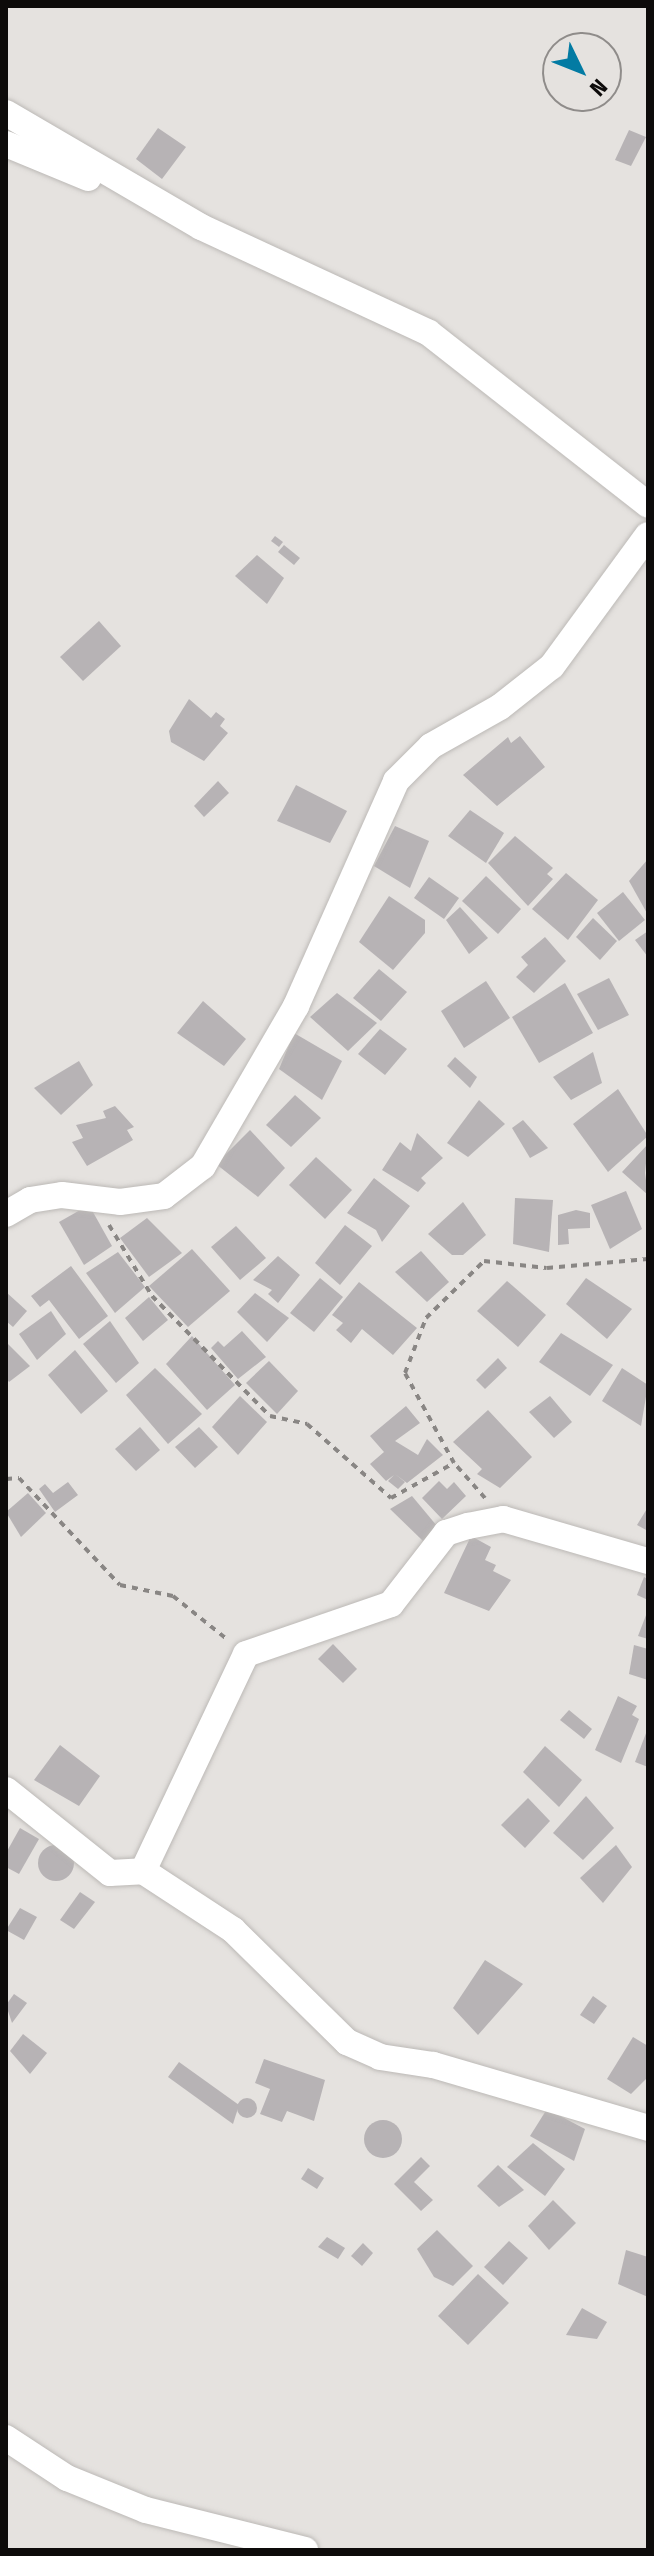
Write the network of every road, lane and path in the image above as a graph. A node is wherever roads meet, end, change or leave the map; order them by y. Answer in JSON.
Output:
{"nodes":[{"id":1,"x":6,"y":113,"type":"edge"},
{"id":2,"x":6,"y":144,"type":"edge"},
{"id":3,"x":161,"y":204,"type":"junction"},
{"id":4,"x":648,"y":505,"type":"edge"},
{"id":5,"x":648,"y":535,"type":"edge"},
{"id":6,"x":95,"y":1199,"type":"junction"},
{"id":7,"x":6,"y":1214,"type":"edge"},
{"id":8,"x":648,"y":1259,"type":"edge"},
{"id":9,"x":454,"y":1463,"type":"junction"},
{"id":10,"x":6,"y":1479,"type":"edge"},
{"id":11,"x":503,"y":1519,"type":"junction"},
{"id":12,"x":648,"y":1561,"type":"edge"},
{"id":13,"x":246,"y":1654,"type":"junction"},
{"id":14,"x":6,"y":1790,"type":"edge"},
{"id":15,"x":143,"y":1871,"type":"junction"},
{"id":16,"x":648,"y":2128,"type":"edge"},
{"id":17,"x":6,"y":2438,"type":"edge"},
{"id":18,"x":305,"y":2550,"type":"edge"}],
"edges":[{"from":1,"to":3,"type":"street"},
{"from":2,"to":3,"type":"street"},
{"from":3,"to":4,"type":"street"},
{"from":5,"to":6,"type":"street"},
{"from":6,"to":7,"type":"street"},
{"from":6,"to":9,"type":"path"},
{"from":8,"to":9,"type":"path"},
{"from":9,"to":11,"type":"path"},
{"from":10,"to":13,"type":"path"},
{"from":11,"to":12,"type":"street"},
{"from":11,"to":13,"type":"street"},
{"from":13,"to":15,"type":"street"},
{"from":14,"to":15,"type":"street"},
{"from":15,"to":16,"type":"street"},
{"from":17,"to":18,"type":"street"}]}
